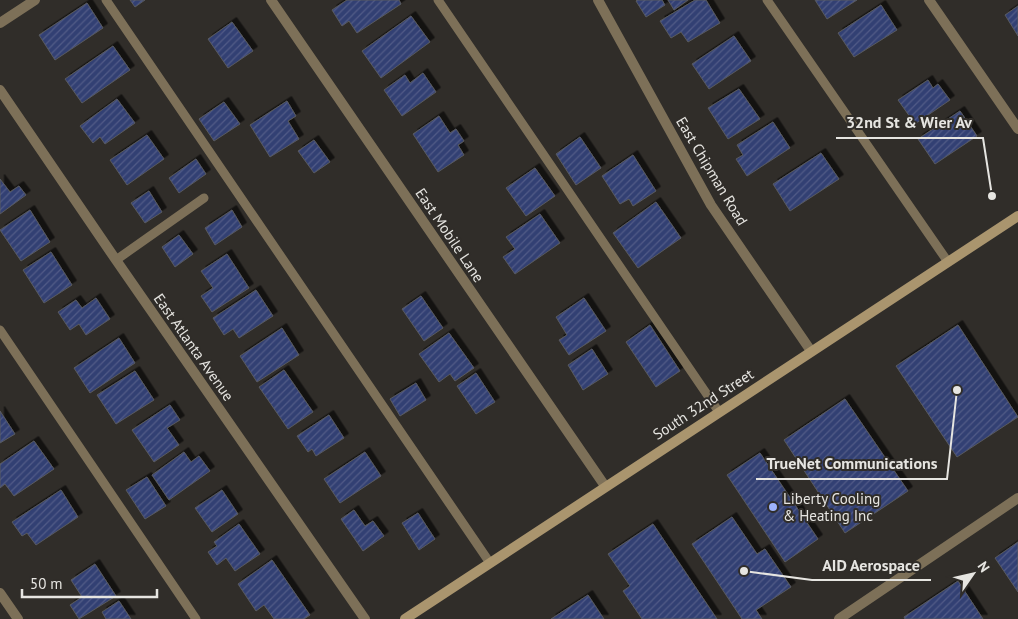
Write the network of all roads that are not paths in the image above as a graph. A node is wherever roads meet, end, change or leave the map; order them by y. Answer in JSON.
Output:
{"nodes":[{"id":1,"x":35,"y":0,"type":"edge"},
{"id":2,"x":106,"y":0,"type":"edge"},
{"id":3,"x":271,"y":0,"type":"edge"},
{"id":4,"x":438,"y":0,"type":"edge"},
{"id":5,"x":598,"y":0,"type":"edge"},
{"id":6,"x":767,"y":0,"type":"edge"},
{"id":7,"x":929,"y":0,"type":"edge"},
{"id":8,"x":0,"y":23,"type":"edge"},
{"id":9,"x":0,"y":90,"type":"edge"},
{"id":10,"x":1018,"y":129,"type":"edge"},
{"id":11,"x":204,"y":198,"type":"dead end"},
{"id":12,"x":1018,"y":216,"type":"edge"},
{"id":13,"x":116,"y":260,"type":"junction"},
{"id":14,"x":948,"y":262,"type":"junction"},
{"id":15,"x":0,"y":330,"type":"edge"},
{"id":16,"x":811,"y":351,"type":"junction"},
{"id":17,"x":718,"y":412,"type":"junction"},
{"id":18,"x":605,"y":486,"type":"junction"},
{"id":19,"x":1018,"y":498,"type":"edge"},
{"id":20,"x":490,"y":563,"type":"junction"},
{"id":21,"x":0,"y":593,"type":"edge"},
{"id":22,"x":18,"y":619,"type":"edge"},
{"id":23,"x":196,"y":619,"type":"edge"},
{"id":24,"x":364,"y":619,"type":"edge"},
{"id":25,"x":404,"y":619,"type":"edge"},
{"id":26,"x":839,"y":619,"type":"edge"}],
"edges":[{"from":1,"to":8,"type":"street"},
{"from":2,"to":20,"type":"lane"},
{"from":3,"to":18,"type":"street","name":"East Mobile Lane"},
{"from":4,"to":17,"type":"lane"},
{"from":5,"to":16,"type":"street","name":"East Chipman Road"},
{"from":6,"to":14,"type":"lane"},
{"from":7,"to":10,"type":"street"},
{"from":9,"to":13,"type":"street","name":"East Atlanta Avenue"},
{"from":11,"to":13,"type":"lane"},
{"from":12,"to":14,"type":"main road","name":"South 32nd Street"},
{"from":13,"to":24,"type":"street","name":"East Atlanta Avenue"},
{"from":14,"to":16,"type":"main road","name":"South 32nd Street"},
{"from":15,"to":23,"type":"lane"},
{"from":16,"to":17,"type":"main road","name":"South 32nd Street"},
{"from":17,"to":18,"type":"main road","name":"South 32nd Street"},
{"from":18,"to":20,"type":"main road","name":"South 32nd Street"},
{"from":19,"to":26,"type":"street"},
{"from":20,"to":25,"type":"main road","name":"South 32nd Street"},
{"from":21,"to":22,"type":"street"}]}
